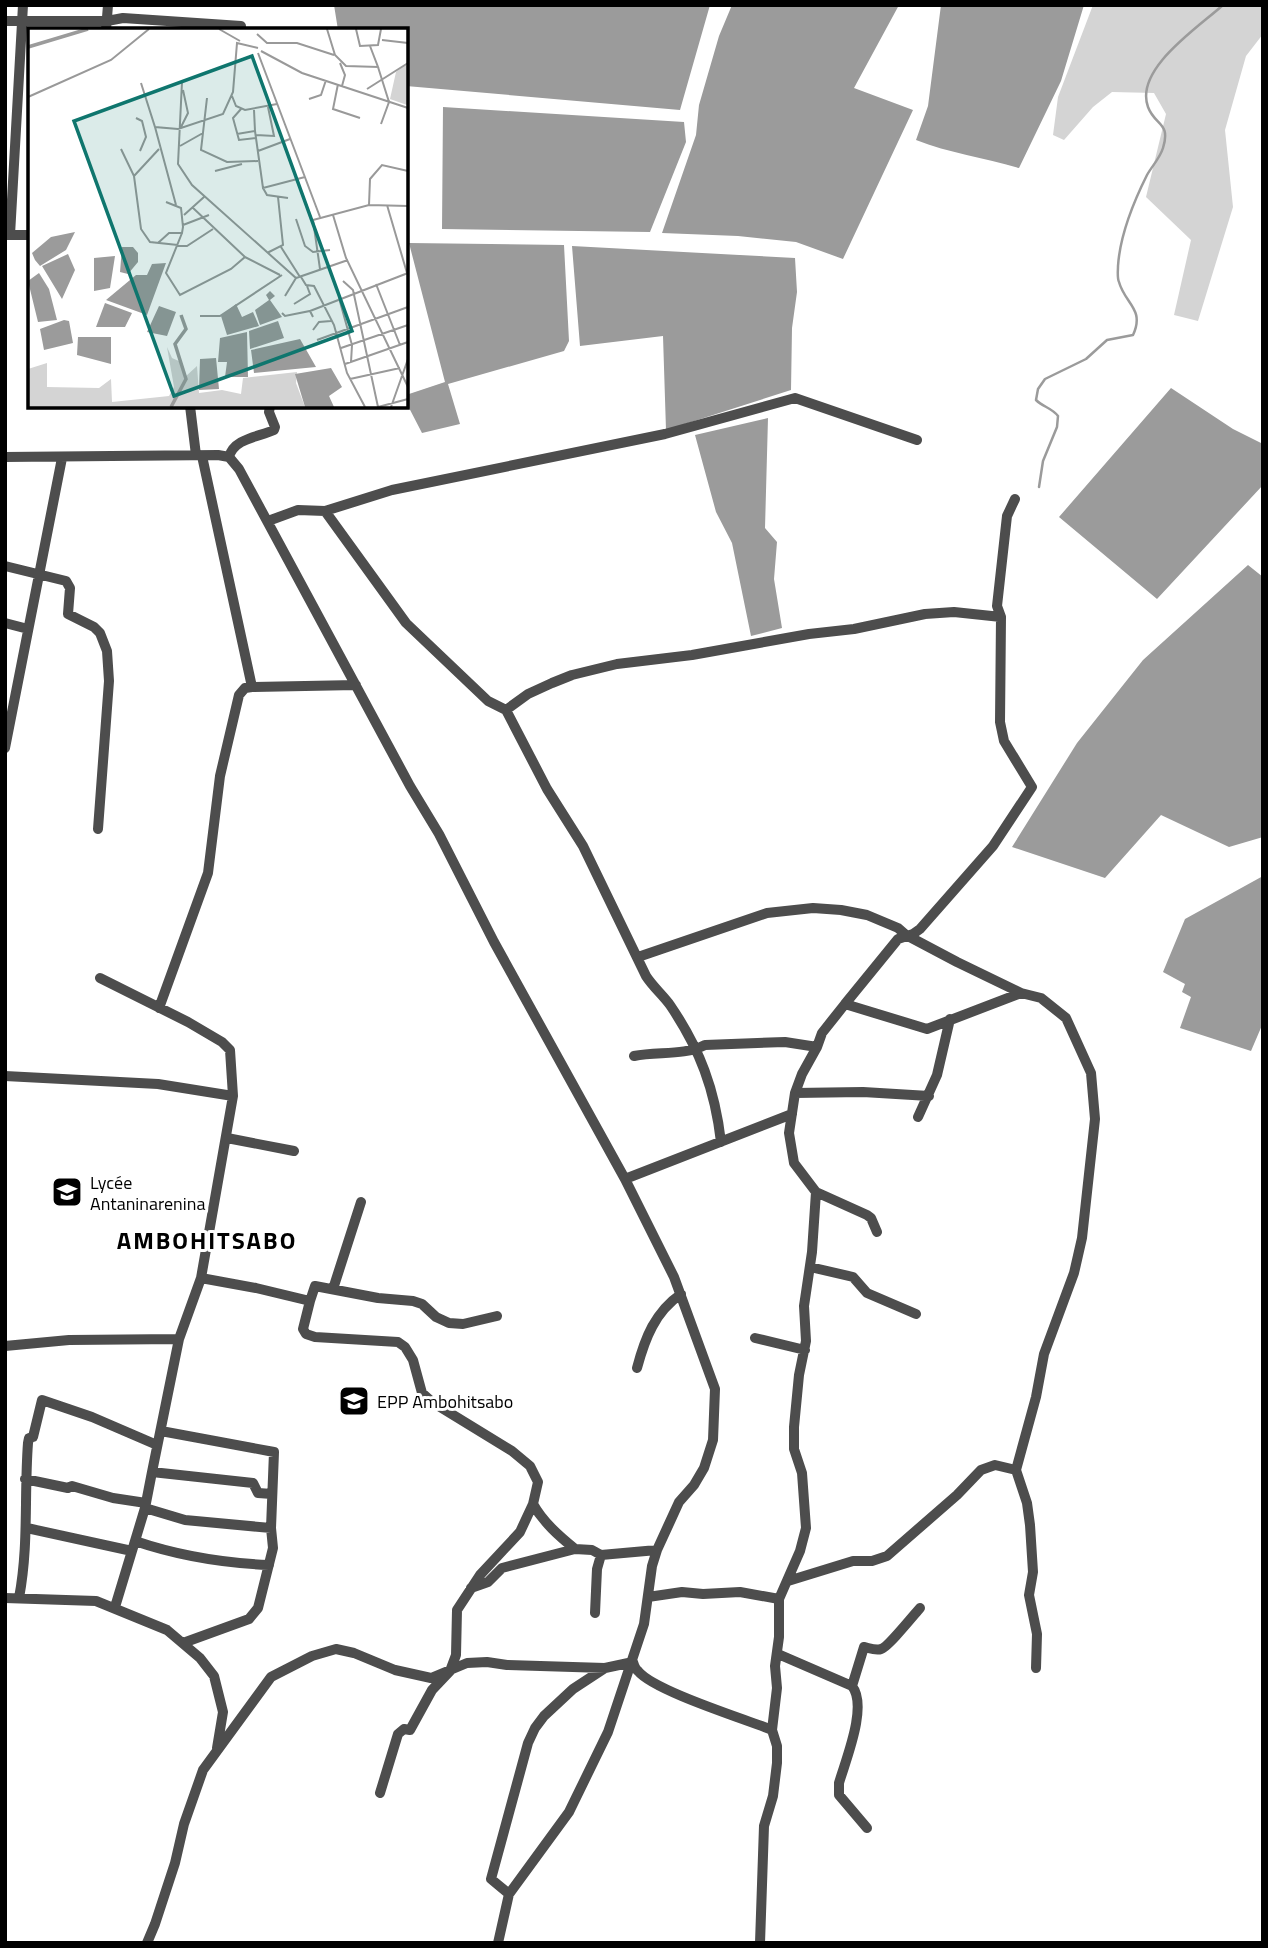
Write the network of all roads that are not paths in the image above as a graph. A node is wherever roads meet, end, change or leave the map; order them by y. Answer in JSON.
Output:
{"nodes":[{"id":1,"x":23,"y":5,"type":"edge"},
{"id":2,"x":108,"y":5,"type":"edge"},
{"id":3,"x":22,"y":20,"type":"junction"},
{"id":4,"x":5,"y":21,"type":"edge"},
{"id":5,"x":107,"y":25,"type":"edge"},
{"id":6,"x":242,"y":26,"type":"dead end"},
{"id":7,"x":8,"y":235,"type":"edge"},
{"id":8,"x":28,"y":235,"type":"edge"},
{"id":9,"x":190,"y":408,"type":"edge"},
{"id":10,"x":270,"y":408,"type":"edge"},
{"id":11,"x":917,"y":440,"type":"dead end"},
{"id":12,"x":199,"y":455,"type":"junction"},
{"id":13,"x":5,"y":457,"type":"edge"},
{"id":14,"x":229,"y":457,"type":"junction"},
{"id":15,"x":62,"y":458,"type":"junction"},
{"id":16,"x":1015,"y":499,"type":"dead end"},
{"id":17,"x":325,"y":511,"type":"junction"},
{"id":18,"x":268,"y":521,"type":"junction"},
{"id":19,"x":5,"y":566,"type":"edge"},
{"id":20,"x":40,"y":573,"type":"junction"},
{"id":21,"x":1001,"y":617,"type":"junction"},
{"id":22,"x":5,"y":622,"type":"edge"},
{"id":23,"x":29,"y":629,"type":"junction"},
{"id":24,"x":356,"y":685,"type":"junction"},
{"id":25,"x":252,"y":687,"type":"junction"},
{"id":26,"x":506,"y":710,"type":"junction"},
{"id":27,"x":5,"y":748,"type":"edge"},
{"id":28,"x":98,"y":828,"type":"dead end"},
{"id":29,"x":906,"y":935,"type":"junction"},
{"id":30,"x":638,"y":957,"type":"junction"},
{"id":31,"x":100,"y":978,"type":"dead end"},
{"id":32,"x":1021,"y":993,"type":"junction"},
{"id":33,"x":845,"y":1004,"type":"junction"},
{"id":34,"x":159,"y":1008,"type":"junction"},
{"id":35,"x":950,"y":1019,"type":"junction"},
{"id":36,"x":817,"y":1048,"type":"junction"},
{"id":37,"x":696,"y":1049,"type":"junction"},
{"id":38,"x":634,"y":1055,"type":"dead end"},
{"id":39,"x":5,"y":1076,"type":"edge"},
{"id":40,"x":795,"y":1093,"type":"junction"},
{"id":41,"x":233,"y":1096,"type":"junction"},
{"id":42,"x":929,"y":1096,"type":"junction"},
{"id":43,"x":792,"y":1114,"type":"junction"},
{"id":44,"x":918,"y":1117,"type":"dead end"},
{"id":45,"x":226,"y":1138,"type":"junction"},
{"id":46,"x":722,"y":1142,"type":"junction"},
{"id":47,"x":294,"y":1151,"type":"dead end"},
{"id":48,"x":625,"y":1179,"type":"junction"},
{"id":49,"x":816,"y":1192,"type":"junction"},
{"id":50,"x":361,"y":1202,"type":"dead end"},
{"id":51,"x":877,"y":1232,"type":"dead end"},
{"id":52,"x":810,"y":1267,"type":"junction"},
{"id":53,"x":201,"y":1278,"type":"junction"},
{"id":54,"x":333,"y":1289,"type":"junction"},
{"id":55,"x":681,"y":1294,"type":"junction"},
{"id":56,"x":310,"y":1301,"type":"junction"},
{"id":57,"x":916,"y":1314,"type":"dead end"},
{"id":58,"x":497,"y":1316,"type":"dead end"},
{"id":59,"x":755,"y":1338,"type":"dead end"},
{"id":60,"x":179,"y":1339,"type":"junction"},
{"id":61,"x":5,"y":1346,"type":"edge"},
{"id":62,"x":805,"y":1350,"type":"junction"},
{"id":63,"x":637,"y":1368,"type":"dead end"},
{"id":64,"x":161,"y":1431,"type":"junction"},
{"id":65,"x":157,"y":1445,"type":"junction"},
{"id":66,"x":1016,"y":1470,"type":"junction"},
{"id":67,"x":152,"y":1472,"type":"junction"},
{"id":68,"x":25,"y":1479,"type":"junction"},
{"id":69,"x":272,"y":1494,"type":"junction"},
{"id":70,"x":534,"y":1504,"type":"junction"},
{"id":71,"x":146,"y":1506,"type":"junction"},
{"id":72,"x":27,"y":1528,"type":"junction"},
{"id":73,"x":271,"y":1528,"type":"junction"},
{"id":74,"x":133,"y":1546,"type":"junction"},
{"id":75,"x":575,"y":1549,"type":"junction"},
{"id":76,"x":657,"y":1550,"type":"junction"},
{"id":77,"x":601,"y":1555,"type":"junction"},
{"id":78,"x":269,"y":1564,"type":"junction"},
{"id":79,"x":788,"y":1581,"type":"junction"},
{"id":80,"x":471,"y":1588,"type":"junction"},
{"id":81,"x":648,"y":1597,"type":"junction"},
{"id":82,"x":5,"y":1598,"type":"edge"},
{"id":83,"x":19,"y":1598,"type":"junction"},
{"id":84,"x":779,"y":1599,"type":"junction"},
{"id":85,"x":115,"y":1607,"type":"junction"},
{"id":86,"x":920,"y":1608,"type":"dead end"},
{"id":87,"x":595,"y":1613,"type":"dead end"},
{"id":88,"x":183,"y":1643,"type":"junction"},
{"id":89,"x":778,"y":1654,"type":"junction"},
{"id":90,"x":632,"y":1662,"type":"junction"},
{"id":91,"x":605,"y":1668,"type":"junction"},
{"id":92,"x":1036,"y":1668,"type":"dead end"},
{"id":93,"x":450,"y":1671,"type":"junction"},
{"id":94,"x":852,"y":1686,"type":"junction"},
{"id":95,"x":772,"y":1730,"type":"junction"},
{"id":96,"x":217,"y":1751,"type":"junction"},
{"id":97,"x":380,"y":1793,"type":"dead end"},
{"id":98,"x":867,"y":1828,"type":"dead end"},
{"id":99,"x":509,"y":1894,"type":"junction"},
{"id":100,"x":146,"y":1943,"type":"edge"},
{"id":101,"x":498,"y":1943,"type":"edge"},
{"id":102,"x":760,"y":1943,"type":"edge"}],
"edges":[{"from":1,"to":3,"type":"street"},
{"from":2,"to":5,"type":"street"},
{"from":3,"to":4,"type":"street"},
{"from":3,"to":5,"type":"street"},
{"from":3,"to":7,"type":"street"},
{"from":5,"to":6,"type":"street"},
{"from":7,"to":8,"type":"street"},
{"from":9,"to":12,"type":"street"},
{"from":10,"to":14,"type":"street"},
{"from":11,"to":17,"type":"street"},
{"from":12,"to":14,"type":"street"},
{"from":12,"to":15,"type":"street"},
{"from":12,"to":25,"type":"street"},
{"from":13,"to":15,"type":"street"},
{"from":14,"to":18,"type":"street"},
{"from":15,"to":20,"type":"street"},
{"from":16,"to":21,"type":"street"},
{"from":17,"to":18,"type":"street"},
{"from":17,"to":26,"type":"street"},
{"from":18,"to":24,"type":"street"},
{"from":19,"to":20,"type":"street"},
{"from":20,"to":23,"type":"street"},
{"from":20,"to":28,"type":"street"},
{"from":21,"to":26,"type":"street"},
{"from":21,"to":29,"type":"street"},
{"from":22,"to":23,"type":"street"},
{"from":23,"to":27,"type":"street"},
{"from":24,"to":25,"type":"street"},
{"from":24,"to":48,"type":"street"},
{"from":25,"to":34,"type":"street"},
{"from":26,"to":30,"type":"street"},
{"from":29,"to":30,"type":"street"},
{"from":29,"to":32,"type":"street"},
{"from":29,"to":33,"type":"street"},
{"from":30,"to":37,"type":"street"},
{"from":31,"to":34,"type":"street"},
{"from":32,"to":35,"type":"street"},
{"from":32,"to":66,"type":"street"},
{"from":33,"to":35,"type":"street"},
{"from":33,"to":36,"type":"street"},
{"from":34,"to":41,"type":"street"},
{"from":35,"to":42,"type":"street"},
{"from":36,"to":37,"type":"street"},
{"from":36,"to":40,"type":"street"},
{"from":37,"to":38,"type":"street"},
{"from":37,"to":46,"type":"street"},
{"from":39,"to":41,"type":"street"},
{"from":40,"to":42,"type":"street"},
{"from":40,"to":43,"type":"street"},
{"from":41,"to":45,"type":"street"},
{"from":42,"to":44,"type":"street"},
{"from":43,"to":46,"type":"street"},
{"from":43,"to":49,"type":"street"},
{"from":45,"to":47,"type":"street"},
{"from":45,"to":53,"type":"street"},
{"from":46,"to":48,"type":"street"},
{"from":48,"to":55,"type":"street"},
{"from":49,"to":51,"type":"street"},
{"from":49,"to":52,"type":"street"},
{"from":50,"to":54,"type":"street"},
{"from":52,"to":57,"type":"street"},
{"from":52,"to":62,"type":"street"},
{"from":53,"to":56,"type":"street"},
{"from":53,"to":60,"type":"street"},
{"from":54,"to":56,"type":"street"},
{"from":54,"to":58,"type":"street"},
{"from":55,"to":63,"type":"street"},
{"from":55,"to":76,"type":"street"},
{"from":56,"to":70,"type":"street"},
{"from":59,"to":62,"type":"street"},
{"from":60,"to":61,"type":"street"},
{"from":60,"to":64,"type":"street"},
{"from":62,"to":79,"type":"street"},
{"from":64,"to":65,"type":"street"},
{"from":64,"to":69,"type":"street"},
{"from":65,"to":67,"type":"street"},
{"from":65,"to":68,"type":"street"},
{"from":66,"to":79,"type":"street"},
{"from":66,"to":92,"type":"street"},
{"from":67,"to":69,"type":"street"},
{"from":67,"to":71,"type":"street"},
{"from":68,"to":71,"type":"street"},
{"from":68,"to":72,"type":"street"},
{"from":69,"to":73,"type":"street"},
{"from":70,"to":75,"type":"street"},
{"from":70,"to":80,"type":"street"},
{"from":71,"to":73,"type":"street"},
{"from":71,"to":74,"type":"street"},
{"from":72,"to":74,"type":"street"},
{"from":72,"to":83,"type":"street"},
{"from":73,"to":78,"type":"street"},
{"from":74,"to":78,"type":"street"},
{"from":74,"to":85,"type":"street"},
{"from":75,"to":77,"type":"street"},
{"from":75,"to":80,"type":"street"},
{"from":76,"to":77,"type":"street"},
{"from":76,"to":81,"type":"street"},
{"from":77,"to":87,"type":"street"},
{"from":78,"to":88,"type":"street"},
{"from":79,"to":84,"type":"street"},
{"from":80,"to":93,"type":"street"},
{"from":81,"to":84,"type":"street"},
{"from":81,"to":90,"type":"street"},
{"from":82,"to":83,"type":"street"},
{"from":83,"to":85,"type":"street"},
{"from":84,"to":89,"type":"street"},
{"from":85,"to":88,"type":"street"},
{"from":86,"to":94,"type":"street"},
{"from":88,"to":96,"type":"street"},
{"from":89,"to":94,"type":"street"},
{"from":89,"to":95,"type":"street"},
{"from":90,"to":91,"type":"street"},
{"from":90,"to":95,"type":"street"},
{"from":90,"to":99,"type":"street"},
{"from":91,"to":93,"type":"street"},
{"from":91,"to":99,"type":"street"},
{"from":93,"to":96,"type":"street"},
{"from":93,"to":97,"type":"street"},
{"from":94,"to":98,"type":"street"},
{"from":95,"to":102,"type":"street"},
{"from":96,"to":100,"type":"street"},
{"from":99,"to":101,"type":"street"}]}
